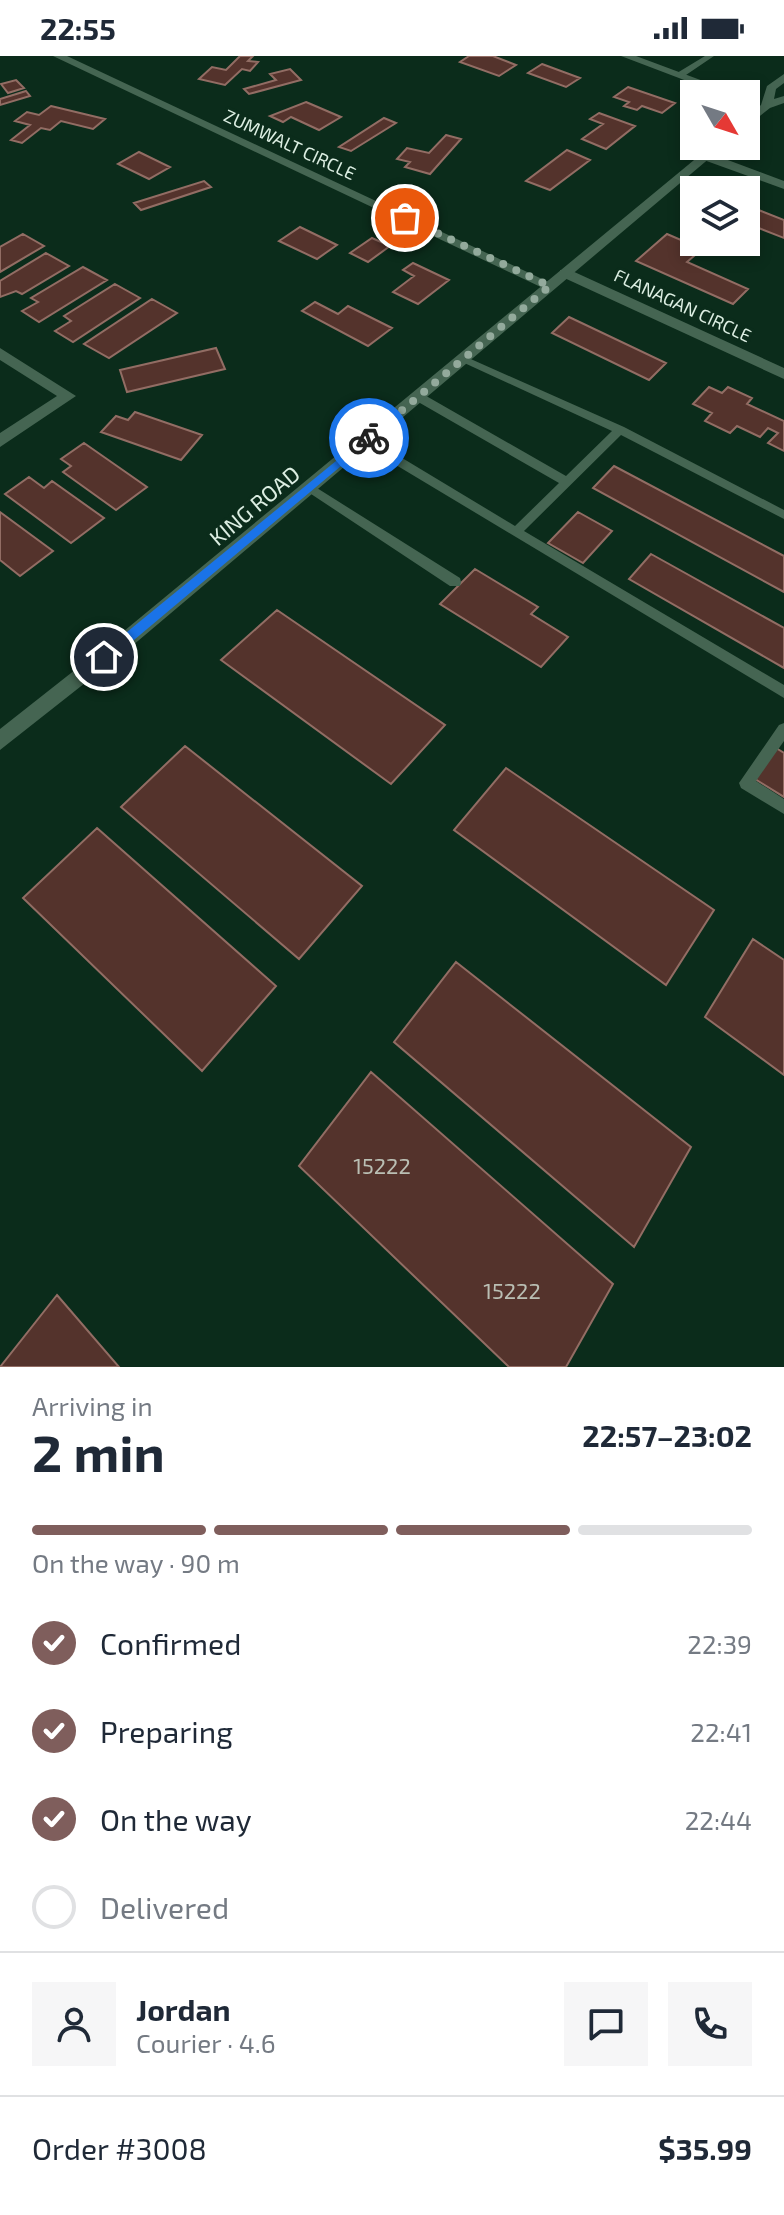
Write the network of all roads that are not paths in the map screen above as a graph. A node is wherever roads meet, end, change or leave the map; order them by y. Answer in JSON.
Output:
{"nodes":[{"id":1,"x":58,"y":56,"type":"edge"},
{"id":2,"x":626,"y":56,"type":"edge"},
{"id":3,"x":710,"y":56,"type":"edge"},
{"id":4,"x":680,"y":75,"type":"junction"},
{"id":5,"x":784,"y":77,"type":"edge"},
{"id":6,"x":694,"y":80,"type":"edge"},
{"id":7,"x":784,"y":99,"type":"edge"},
{"id":8,"x":760,"y":104,"type":"edge"},
{"id":9,"x":766,"y":106,"type":"junction"},
{"id":10,"x":760,"y":111,"type":"edge"},
{"id":11,"x":700,"y":160,"type":"edge"},
{"id":12,"x":730,"y":160,"type":"edge"},
{"id":13,"x":784,"y":185,"type":"edge"},
{"id":14,"x":565,"y":273,"type":"junction"},
{"id":15,"x":550,"y":286,"type":"junction"},
{"id":16,"x":0,"y":353,"type":"edge"},
{"id":17,"x":464,"y":359,"type":"junction"},
{"id":18,"x":784,"y":374,"type":"edge"},
{"id":19,"x":417,"y":396,"type":"junction"},
{"id":20,"x":620,"y":430,"type":"junction"},
{"id":21,"x":0,"y":441,"type":"edge"},
{"id":22,"x":365,"y":441,"type":"junction"},
{"id":23,"x":567,"y":482,"type":"junction"},
{"id":24,"x":309,"y":487,"type":"junction"},
{"id":25,"x":784,"y":515,"type":"edge"},
{"id":26,"x":516,"y":532,"type":"junction"},
{"id":27,"x":455,"y":582,"type":"dead end"},
{"id":28,"x":784,"y":692,"type":"edge"},
{"id":29,"x":784,"y":729,"type":"edge"},
{"id":30,"x":0,"y":741,"type":"edge"},
{"id":31,"x":784,"y":807,"type":"edge"}],
"edges":[{"from":1,"to":15,"type":"street","name":"ZUMWALT CIRCLE"},
{"from":2,"to":4,"type":"street"},
{"from":3,"to":4,"type":"lane"},
{"from":4,"to":6,"type":"street"},
{"from":5,"to":9,"type":"street"},
{"from":7,"to":9,"type":"street"},
{"from":8,"to":9,"type":"street"},
{"from":9,"to":10,"type":"street"},
{"from":11,"to":14,"type":"street","name":"KING ROAD"},
{"from":12,"to":13,"type":"street"},
{"from":14,"to":15,"type":"street","name":"KING ROAD"},
{"from":14,"to":18,"type":"street","name":"FLANAGAN CIRCLE"},
{"from":15,"to":17,"type":"street","name":"KING ROAD"},
{"from":16,"to":21,"type":"street"},
{"from":17,"to":19,"type":"street","name":"KING ROAD"},
{"from":17,"to":20,"type":"lane"},
{"from":19,"to":22,"type":"street","name":"KING ROAD"},
{"from":19,"to":23,"type":"lane"},
{"from":20,"to":23,"type":"lane"},
{"from":20,"to":25,"type":"lane"},
{"from":22,"to":24,"type":"street","name":"KING ROAD"},
{"from":22,"to":26,"type":"lane"},
{"from":23,"to":26,"type":"lane"},
{"from":24,"to":27,"type":"lane"},
{"from":24,"to":30,"type":"street","name":"KING ROAD"},
{"from":26,"to":28,"type":"lane"},
{"from":29,"to":31,"type":"lane"}]}
